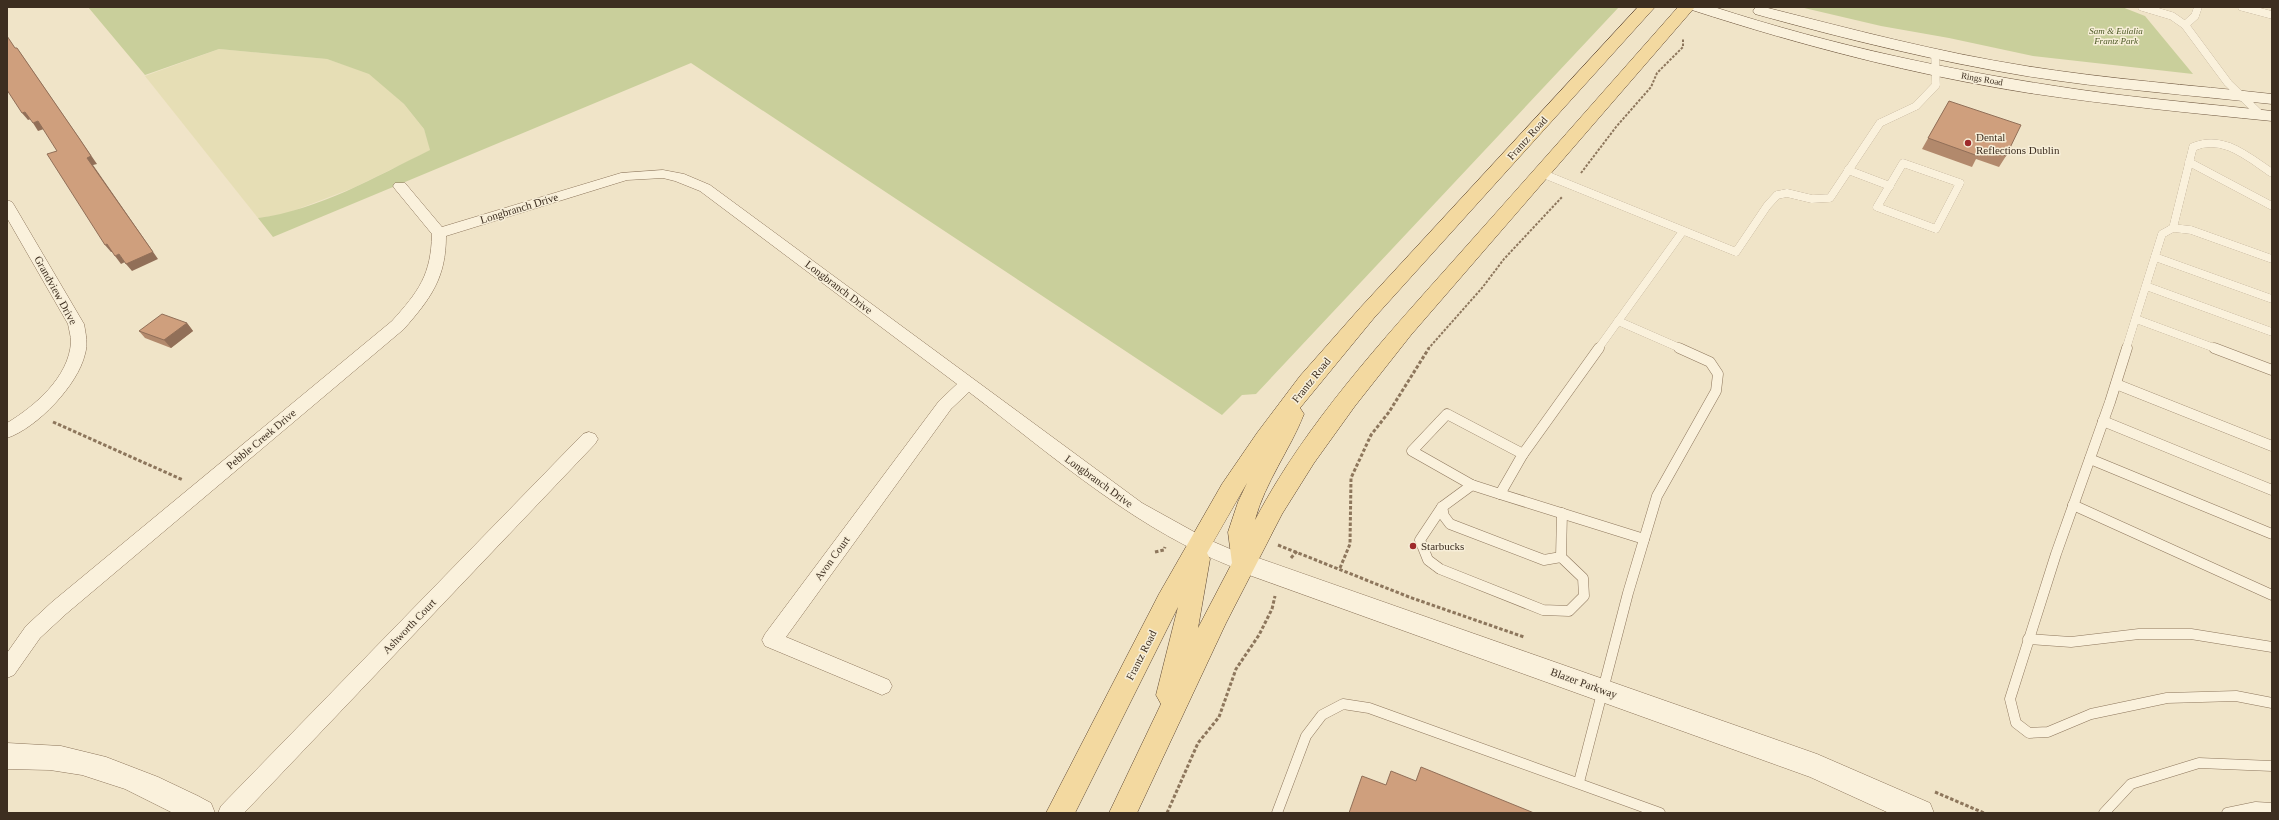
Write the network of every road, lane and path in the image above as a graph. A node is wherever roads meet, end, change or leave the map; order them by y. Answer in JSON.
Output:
{"nodes":[{"id":1,"x":1647,"y":7,"type":"edge"},
{"id":2,"x":1687,"y":7,"type":"edge"},
{"id":3,"x":1748,"y":7,"type":"edge"},
{"id":4,"x":2142,"y":7,"type":"edge"},
{"id":5,"x":2198,"y":7,"type":"edge"},
{"id":6,"x":2242,"y":7,"type":"edge"},
{"id":7,"x":1704,"y":9,"type":"edge"},
{"id":8,"x":2272,"y":16,"type":"edge"},
{"id":9,"x":2185,"y":25,"type":"junction"},
{"id":10,"x":1935,"y":53,"type":"junction"},
{"id":11,"x":1936,"y":71,"type":"junction"},
{"id":12,"x":2238,"y":95,"type":"junction"},
{"id":13,"x":2272,"y":99,"type":"edge"},
{"id":14,"x":2266,"y":116,"type":"edge"},
{"id":15,"x":2189,"y":162,"type":"junction"},
{"id":16,"x":1848,"y":170,"type":"junction"},
{"id":17,"x":1541,"y":173,"type":"junction"},
{"id":18,"x":2272,"y":174,"type":"edge"},
{"id":19,"x":1571,"y":185,"type":"junction"},
{"id":20,"x":400,"y":186,"type":"dead end"},
{"id":21,"x":1890,"y":186,"type":"junction"},
{"id":22,"x":7,"y":205,"type":"edge"},
{"id":23,"x":2272,"y":206,"type":"edge"},
{"id":24,"x":2174,"y":228,"type":"junction"},
{"id":25,"x":1683,"y":231,"type":"junction"},
{"id":26,"x":439,"y":233,"type":"junction"},
{"id":27,"x":2155,"y":257,"type":"junction"},
{"id":28,"x":2272,"y":259,"type":"edge"},
{"id":29,"x":2146,"y":286,"type":"junction"},
{"id":30,"x":2272,"y":299,"type":"edge"},
{"id":31,"x":2136,"y":319,"type":"junction"},
{"id":32,"x":1618,"y":321,"type":"junction"},
{"id":33,"x":2272,"y":332,"type":"edge"},
{"id":34,"x":2272,"y":370,"type":"edge"},
{"id":35,"x":968,"y":383,"type":"junction"},
{"id":36,"x":2116,"y":384,"type":"junction"},
{"id":37,"x":1299,"y":394,"type":"junction"},
{"id":38,"x":32,"y":413,"type":"junction"},
{"id":39,"x":2103,"y":421,"type":"junction"},
{"id":40,"x":7,"y":431,"type":"edge"},
{"id":41,"x":589,"y":439,"type":"dead end"},
{"id":42,"x":2272,"y":446,"type":"edge"},
{"id":43,"x":1524,"y":454,"type":"junction"},
{"id":44,"x":2090,"y":459,"type":"junction"},
{"id":45,"x":1472,"y":485,"type":"junction"},
{"id":46,"x":202,"y":488,"type":"junction"},
{"id":47,"x":2272,"y":490,"type":"edge"},
{"id":48,"x":1500,"y":494,"type":"junction"},
{"id":49,"x":2073,"y":505,"type":"junction"},
{"id":50,"x":1442,"y":507,"type":"junction"},
{"id":51,"x":1562,"y":513,"type":"junction"},
{"id":52,"x":2272,"y":534,"type":"edge"},
{"id":53,"x":1644,"y":539,"type":"junction"},
{"id":54,"x":1200,"y":544,"type":"junction"},
{"id":55,"x":1297,"y":551,"type":"dead end"},
{"id":56,"x":1561,"y":557,"type":"junction"},
{"id":57,"x":1244,"y":563,"type":"junction"},
{"id":58,"x":1340,"y":568,"type":"dead end"},
{"id":59,"x":1283,"y":577,"type":"junction"},
{"id":60,"x":2272,"y":596,"type":"edge"},
{"id":61,"x":2028,"y":639,"type":"junction"},
{"id":62,"x":2272,"y":647,"type":"edge"},
{"id":63,"x":7,"y":669,"type":"edge"},
{"id":64,"x":882,"y":686,"type":"dead end"},
{"id":65,"x":1603,"y":690,"type":"junction"},
{"id":66,"x":2272,"y":703,"type":"edge"},
{"id":67,"x":1161,"y":734,"type":"junction"},
{"id":68,"x":7,"y":756,"type":"edge"},
{"id":69,"x":2272,"y":766,"type":"edge"},
{"id":70,"x":1579,"y":782,"type":"junction"},
{"id":71,"x":2272,"y":808,"type":"edge"},
{"id":72,"x":201,"y":813,"type":"edge"},
{"id":73,"x":229,"y":813,"type":"edge"},
{"id":74,"x":1060,"y":813,"type":"edge"},
{"id":75,"x":1123,"y":813,"type":"edge"},
{"id":76,"x":1167,"y":813,"type":"edge"},
{"id":77,"x":1277,"y":813,"type":"edge"},
{"id":78,"x":1660,"y":813,"type":"edge"},
{"id":79,"x":1920,"y":813,"type":"edge"},
{"id":80,"x":2104,"y":813,"type":"edge"},
{"id":81,"x":2227,"y":813,"type":"edge"}],
"edges":[{"from":1,"to":37,"type":"main road","name":"Frantz Road"},
{"from":2,"to":17,"type":"main road"},
{"from":3,"to":10,"type":"main road","name":"Rings Road"},
{"from":4,"to":9,"type":"lane"},
{"from":5,"to":9,"type":"lane"},
{"from":6,"to":8,"type":"lane"},
{"from":7,"to":11,"type":"main road","name":"Rings Road"},
{"from":7,"to":19,"type":"path"},
{"from":9,"to":12,"type":"lane"},
{"from":10,"to":11,"type":"lane"},
{"from":10,"to":12,"type":"main road","name":"Rings Road"},
{"from":11,"to":14,"type":"main road","name":"Rings Road"},
{"from":11,"to":16,"type":"lane"},
{"from":12,"to":13,"type":"main road","name":"Rings Road"},
{"from":12,"to":14,"type":"lane"},
{"from":15,"to":18,"type":"lane"},
{"from":15,"to":23,"type":"lane"},
{"from":15,"to":24,"type":"lane"},
{"from":16,"to":21,"type":"lane"},
{"from":16,"to":25,"type":"lane"},
{"from":17,"to":19,"type":"lane"},
{"from":17,"to":57,"type":"main road"},
{"from":19,"to":25,"type":"lane"},
{"from":19,"to":58,"type":"path"},
{"from":20,"to":26,"type":"street"},
{"from":21,"to":21,"type":"lane"},
{"from":22,"to":38,"type":"street","name":"Grandview Drive"},
{"from":24,"to":27,"type":"lane"},
{"from":24,"to":28,"type":"lane"},
{"from":25,"to":32,"type":"lane"},
{"from":26,"to":35,"type":"street","name":"Longbranch Drive"},
{"from":26,"to":46,"type":"street","name":"Pebble Creek Drive"},
{"from":27,"to":29,"type":"lane"},
{"from":27,"to":30,"type":"lane"},
{"from":29,"to":31,"type":"lane"},
{"from":29,"to":33,"type":"lane"},
{"from":31,"to":34,"type":"lane"},
{"from":31,"to":36,"type":"lane"},
{"from":32,"to":43,"type":"lane"},
{"from":32,"to":53,"type":"lane"},
{"from":35,"to":54,"type":"street","name":"Longbranch Drive"},
{"from":35,"to":64,"type":"street","name":"Avon Court"},
{"from":36,"to":39,"type":"lane"},
{"from":36,"to":42,"type":"lane"},
{"from":37,"to":54,"type":"main road","name":"Frantz Road"},
{"from":37,"to":57,"type":"main road"},
{"from":38,"to":40,"type":"street","name":"Grandview Drive"},
{"from":38,"to":46,"type":"path"},
{"from":39,"to":44,"type":"lane"},
{"from":39,"to":47,"type":"lane"},
{"from":41,"to":73,"type":"street","name":"Ashworth Court"},
{"from":43,"to":45,"type":"lane"},
{"from":43,"to":48,"type":"lane"},
{"from":44,"to":49,"type":"lane"},
{"from":44,"to":52,"type":"lane"},
{"from":45,"to":48,"type":"lane"},
{"from":45,"to":50,"type":"lane"},
{"from":46,"to":63,"type":"street","name":"Pebble Creek Drive"},
{"from":48,"to":51,"type":"lane"},
{"from":49,"to":60,"type":"lane"},
{"from":49,"to":61,"type":"lane"},
{"from":50,"to":56,"type":"lane"},
{"from":50,"to":56,"type":"lane"},
{"from":51,"to":53,"type":"lane"},
{"from":51,"to":56,"type":"lane"},
{"from":53,"to":65,"type":"lane"},
{"from":54,"to":57,"type":"street","name":"Longbranch Drive"},
{"from":54,"to":67,"type":"main road"},
{"from":54,"to":74,"type":"main road","name":"Frantz Road"},
{"from":55,"to":59,"type":"path"},
{"from":57,"to":59,"type":"main road","name":"Blazer Parkway"},
{"from":57,"to":67,"type":"main road"},
{"from":59,"to":65,"type":"main road","name":"Blazer Parkway"},
{"from":59,"to":76,"type":"path"},
{"from":61,"to":62,"type":"lane"},
{"from":61,"to":66,"type":"lane"},
{"from":65,"to":70,"type":"lane"},
{"from":65,"to":79,"type":"main road","name":"Blazer Parkway"},
{"from":67,"to":75,"type":"main road"},
{"from":68,"to":72,"type":"main road"},
{"from":69,"to":80,"type":"lane"},
{"from":70,"to":77,"type":"lane"},
{"from":70,"to":78,"type":"lane"},
{"from":71,"to":81,"type":"lane"}]}
